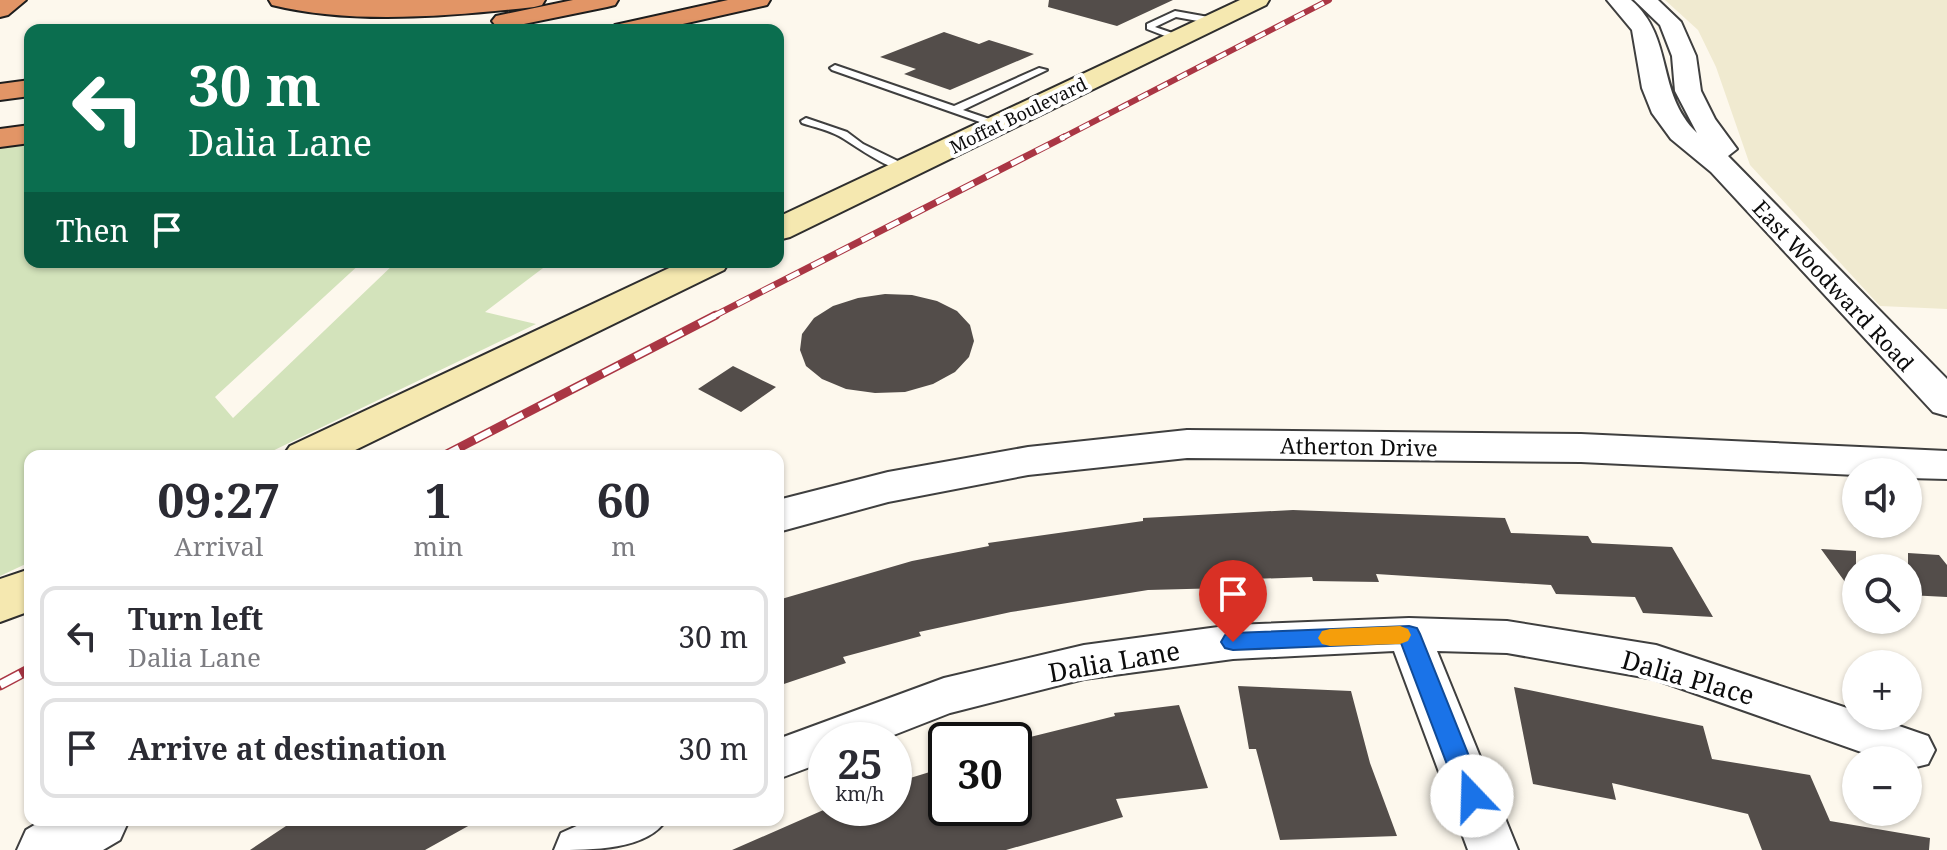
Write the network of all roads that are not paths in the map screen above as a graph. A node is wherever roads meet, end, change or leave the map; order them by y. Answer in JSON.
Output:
{"nodes":[{"id":1,"x":15,"y":0,"type":"edge"},
{"id":2,"x":280,"y":0,"type":"edge"},
{"id":3,"x":534,"y":0,"type":"edge"},
{"id":4,"x":607,"y":0,"type":"edge"},
{"id":5,"x":759,"y":0,"type":"edge"},
{"id":6,"x":1258,"y":0,"type":"edge"},
{"id":7,"x":1618,"y":0,"type":"edge"},
{"id":8,"x":1645,"y":0,"type":"edge"},
{"id":9,"x":784,"y":3,"type":"dead end"},
{"id":10,"x":0,"y":10,"type":"edge"},
{"id":11,"x":482,"y":24,"type":"edge"},
{"id":12,"x":651,"y":24,"type":"edge"},
{"id":13,"x":694,"y":24,"type":"edge"},
{"id":14,"x":835,"y":68,"type":"dead end"},
{"id":15,"x":1042,"y":70,"type":"dead end"},
{"id":16,"x":24,"y":89,"type":"edge"},
{"id":17,"x":0,"y":92,"type":"edge"},
{"id":18,"x":954,"y":110,"type":"junction"},
{"id":19,"x":24,"y":118,"type":"edge"},
{"id":20,"x":0,"y":120,"type":"edge"},
{"id":21,"x":806,"y":121,"type":"dead end"},
{"id":22,"x":997,"y":125,"type":"junction"},
{"id":23,"x":24,"y":135,"type":"edge"},
{"id":24,"x":0,"y":138,"type":"edge"},
{"id":25,"x":1722,"y":166,"type":"junction"},
{"id":26,"x":906,"y":168,"type":"junction"},
{"id":27,"x":784,"y":227,"type":"edge"},
{"id":28,"x":698,"y":268,"type":"edge"},
{"id":29,"x":1947,"y":403,"type":"edge"},
{"id":30,"x":319,"y":450,"type":"edge"},
{"id":31,"x":1947,"y":465,"type":"edge"},
{"id":32,"x":784,"y":514,"type":"edge"},
{"id":33,"x":24,"y":591,"type":"edge"},
{"id":34,"x":0,"y":602,"type":"edge"},
{"id":35,"x":1409,"y":634,"type":"junction"},
{"id":36,"x":875,"y":722,"type":"edge"},
{"id":37,"x":1900,"y":746,"type":"edge"},
{"id":38,"x":808,"y":747,"type":"edge"},
{"id":39,"x":784,"y":757,"type":"edge"},
{"id":40,"x":89,"y":826,"type":"edge"},
{"id":41,"x":629,"y":826,"type":"edge"},
{"id":42,"x":48,"y":850,"type":"edge"},
{"id":43,"x":579,"y":850,"type":"edge"},
{"id":44,"x":1493,"y":850,"type":"edge"}],
"edges":[{"from":1,"to":10,"type":"highway"},
{"from":2,"to":3,"type":"highway"},
{"from":4,"to":11,"type":"highway"},
{"from":5,"to":12,"type":"highway"},
{"from":6,"to":22,"type":"main road","name":"Moffat Boulevard"},
{"from":7,"to":25,"type":"street","name":"East Woodward Road"},
{"from":8,"to":25,"type":"street","name":"East Woodward Road"},
{"from":9,"to":13,"type":"highway"},
{"from":14,"to":18,"type":"lane"},
{"from":15,"to":18,"type":"lane"},
{"from":16,"to":17,"type":"highway"},
{"from":18,"to":22,"type":"lane"},
{"from":19,"to":20,"type":"highway"},
{"from":21,"to":26,"type":"lane"},
{"from":22,"to":26,"type":"main road","name":"Moffat Boulevard"},
{"from":23,"to":24,"type":"highway"},
{"from":25,"to":29,"type":"street","name":"East Woodward Road"},
{"from":26,"to":27,"type":"main road","name":"Moffat Boulevard"},
{"from":28,"to":30,"type":"main road"},
{"from":31,"to":32,"type":"street","name":"Atherton Drive"},
{"from":33,"to":34,"type":"main road"},
{"from":35,"to":36,"type":"street","name":"Dalia Lane"},
{"from":35,"to":37,"type":"street","name":"Dalia Place"},
{"from":35,"to":44,"type":"street"},
{"from":38,"to":39,"type":"street","name":"Dalia Lane"},
{"from":40,"to":42,"type":"street"},
{"from":41,"to":43,"type":"street"}]}
